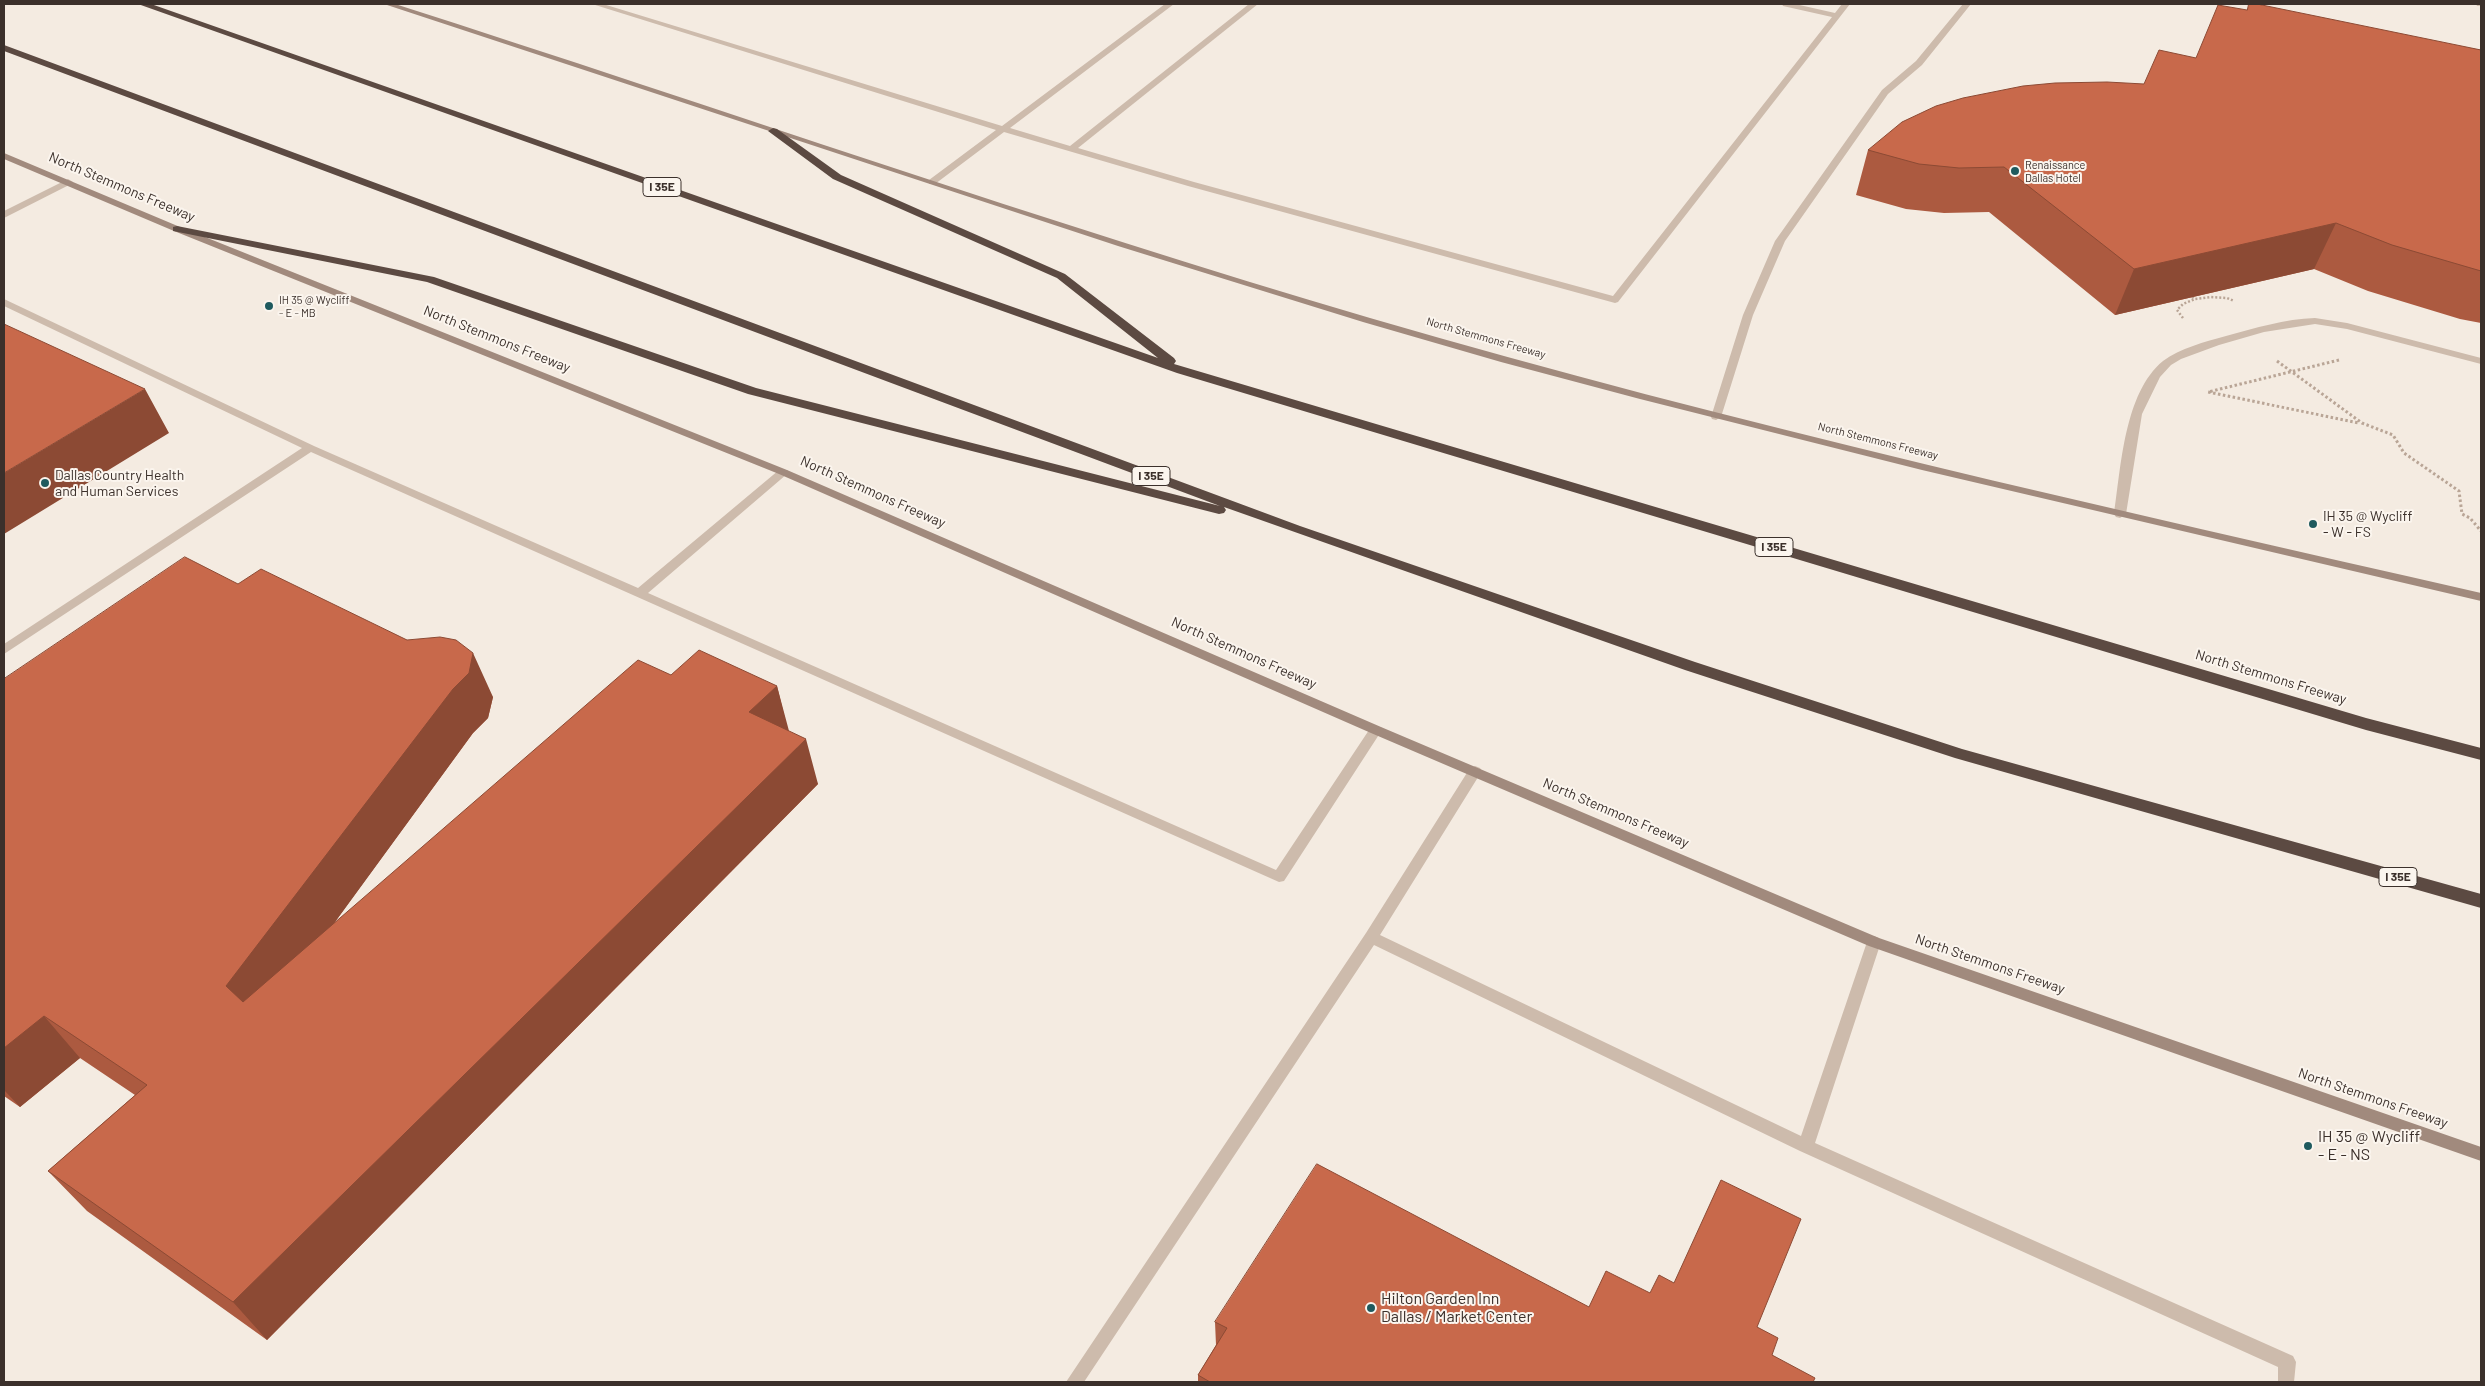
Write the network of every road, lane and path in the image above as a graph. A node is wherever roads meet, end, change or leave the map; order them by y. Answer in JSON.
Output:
{"nodes":[{"id":1,"x":142,"y":4,"type":"edge"},
{"id":2,"x":388,"y":4,"type":"edge"},
{"id":3,"x":596,"y":4,"type":"edge"},
{"id":4,"x":1170,"y":4,"type":"edge"},
{"id":5,"x":1254,"y":4,"type":"edge"},
{"id":6,"x":1786,"y":4,"type":"edge"},
{"id":7,"x":1846,"y":4,"type":"edge"},
{"id":8,"x":1967,"y":4,"type":"edge"},
{"id":9,"x":1836,"y":16,"type":"junction"},
{"id":10,"x":4,"y":48,"type":"edge"},
{"id":11,"x":1003,"y":129,"type":"junction"},
{"id":12,"x":773,"y":131,"type":"junction"},
{"id":13,"x":1071,"y":149,"type":"junction"},
{"id":14,"x":4,"y":156,"type":"edge"},
{"id":15,"x":68,"y":182,"type":"junction"},
{"id":16,"x":932,"y":182,"type":"junction"},
{"id":17,"x":4,"y":215,"type":"edge"},
{"id":18,"x":177,"y":229,"type":"junction"},
{"id":19,"x":2192,"y":297,"type":"edge"},
{"id":20,"x":2195,"y":299,"type":"edge"},
{"id":21,"x":4,"y":302,"type":"edge"},
{"id":22,"x":2244,"y":336,"type":"junction"},
{"id":23,"x":2343,"y":359,"type":"dead end"},
{"id":24,"x":2481,"y":361,"type":"edge"},
{"id":25,"x":1181,"y":370,"type":"junction"},
{"id":26,"x":2292,"y":372,"type":"junction"},
{"id":27,"x":1716,"y":417,"type":"junction"},
{"id":28,"x":2362,"y":423,"type":"junction"},
{"id":29,"x":310,"y":448,"type":"junction"},
{"id":30,"x":783,"y":472,"type":"junction"},
{"id":31,"x":2120,"y":514,"type":"junction"},
{"id":32,"x":1295,"y":529,"type":"junction"},
{"id":33,"x":2481,"y":531,"type":"edge"},
{"id":34,"x":640,"y":593,"type":"junction"},
{"id":35,"x":2481,"y":597,"type":"edge"},
{"id":36,"x":4,"y":650,"type":"edge"},
{"id":37,"x":1376,"y":730,"type":"junction"},
{"id":38,"x":2481,"y":754,"type":"edge"},
{"id":39,"x":1475,"y":771,"type":"junction"},
{"id":40,"x":2481,"y":901,"type":"edge"},
{"id":41,"x":1371,"y":937,"type":"junction"},
{"id":42,"x":1874,"y":942,"type":"junction"},
{"id":43,"x":1806,"y":1146,"type":"junction"},
{"id":44,"x":2481,"y":1154,"type":"edge"},
{"id":45,"x":1074,"y":1382,"type":"edge"},
{"id":46,"x":2286,"y":1382,"type":"edge"}],
"edges":[{"from":1,"to":25,"type":"highway","name":"North Stemmons Freeway","number":"I 35E"},
{"from":2,"to":12,"type":"main road","name":"North Stemmons Freeway"},
{"from":3,"to":11,"type":"lane"},
{"from":4,"to":11,"type":"lane"},
{"from":5,"to":13,"type":"lane"},
{"from":6,"to":9,"type":"lane"},
{"from":7,"to":9,"type":"lane"},
{"from":8,"to":27,"type":"lane"},
{"from":9,"to":13,"type":"lane"},
{"from":10,"to":32,"type":"highway","number":"I 35E"},
{"from":11,"to":13,"type":"lane"},
{"from":11,"to":16,"type":"lane"},
{"from":12,"to":16,"type":"main road","name":"North Stemmons Freeway"},
{"from":12,"to":25,"type":"highway"},
{"from":14,"to":15,"type":"main road","name":"North Stemmons Freeway"},
{"from":15,"to":17,"type":"lane"},
{"from":15,"to":18,"type":"main road","name":"North Stemmons Freeway"},
{"from":16,"to":27,"type":"main road","name":"North Stemmons Freeway"},
{"from":18,"to":30,"type":"main road","name":"North Stemmons Freeway"},
{"from":18,"to":32,"type":"highway"},
{"from":19,"to":20,"type":"path"},
{"from":21,"to":29,"type":"lane"},
{"from":22,"to":24,"type":"lane"},
{"from":22,"to":26,"type":"path"},
{"from":22,"to":31,"type":"lane"},
{"from":23,"to":26,"type":"path"},
{"from":25,"to":38,"type":"highway","name":"North Stemmons Freeway","number":"I 35E"},
{"from":26,"to":28,"type":"path"},
{"from":26,"to":28,"type":"path"},
{"from":27,"to":31,"type":"main road","name":"North Stemmons Freeway"},
{"from":28,"to":33,"type":"path"},
{"from":29,"to":34,"type":"lane"},
{"from":29,"to":36,"type":"lane"},
{"from":30,"to":34,"type":"lane"},
{"from":30,"to":37,"type":"main road","name":"North Stemmons Freeway"},
{"from":31,"to":35,"type":"main road","name":"North Stemmons Freeway"},
{"from":32,"to":40,"type":"highway","number":"I 35E"},
{"from":34,"to":37,"type":"lane"},
{"from":37,"to":39,"type":"main road","name":"North Stemmons Freeway"},
{"from":39,"to":41,"type":"lane"},
{"from":39,"to":42,"type":"main road","name":"North Stemmons Freeway"},
{"from":41,"to":43,"type":"lane"},
{"from":41,"to":45,"type":"lane"},
{"from":42,"to":43,"type":"lane"},
{"from":42,"to":44,"type":"main road","name":"North Stemmons Freeway"},
{"from":43,"to":46,"type":"lane"}]}
